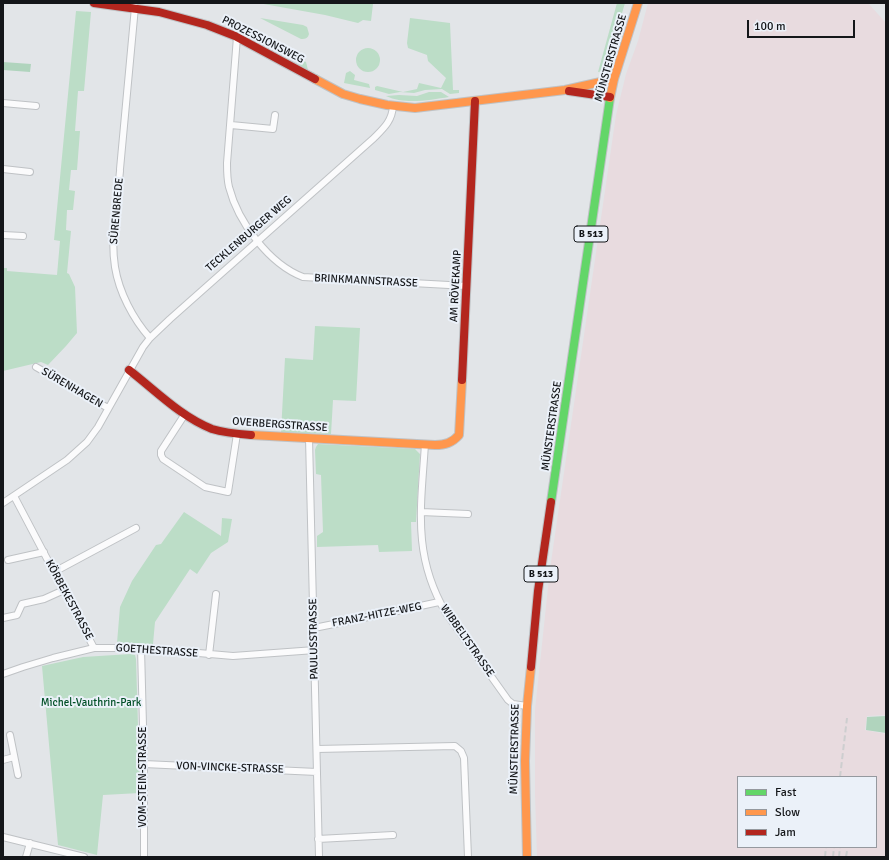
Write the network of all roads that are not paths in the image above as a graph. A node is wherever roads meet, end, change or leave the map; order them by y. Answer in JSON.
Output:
{"nodes":[{"id":1,"x":94,"y":3,"type":"edge"},
{"id":2,"x":638,"y":3,"type":"edge"},
{"id":3,"x":135,"y":8,"type":"junction"},
{"id":4,"x":237,"y":37,"type":"junction"},
{"id":5,"x":614,"y":79,"type":"junction"},
{"id":6,"x":565,"y":90,"type":"junction"},
{"id":7,"x":610,"y":97,"type":"junction"},
{"id":8,"x":475,"y":101,"type":"junction"},
{"id":9,"x":3,"y":103,"type":"edge"},
{"id":10,"x":36,"y":106,"type":"dead end"},
{"id":11,"x":393,"y":106,"type":"junction"},
{"id":12,"x":275,"y":115,"type":"dead end"},
{"id":13,"x":231,"y":125,"type":"junction"},
{"id":14,"x":3,"y":169,"type":"edge"},
{"id":15,"x":30,"y":172,"type":"dead end"},
{"id":16,"x":3,"y":235,"type":"edge"},
{"id":17,"x":23,"y":236,"type":"dead end"},
{"id":18,"x":258,"y":241,"type":"junction"},
{"id":19,"x":467,"y":286,"type":"junction"},
{"id":20,"x":150,"y":338,"type":"junction"},
{"id":21,"x":36,"y":367,"type":"dead end"},
{"id":22,"x":129,"y":370,"type":"junction"},
{"id":23,"x":108,"y":408,"type":"junction"},
{"id":24,"x":185,"y":414,"type":"junction"},
{"id":25,"x":237,"y":434,"type":"junction"},
{"id":26,"x":310,"y":438,"type":"junction"},
{"id":27,"x":425,"y":444,"type":"junction"},
{"id":28,"x":14,"y":496,"type":"junction"},
{"id":29,"x":3,"y":503,"type":"edge"},
{"id":30,"x":421,"y":512,"type":"junction"},
{"id":31,"x":468,"y":514,"type":"dead end"},
{"id":32,"x":136,"y":528,"type":"dead end"},
{"id":33,"x":44,"y":552,"type":"junction"},
{"id":34,"x":8,"y":560,"type":"dead end"},
{"id":35,"x":54,"y":572,"type":"junction"},
{"id":36,"x":64,"y":590,"type":"junction"},
{"id":37,"x":216,"y":594,"type":"dead end"},
{"id":38,"x":439,"y":602,"type":"junction"},
{"id":39,"x":3,"y":618,"type":"edge"},
{"id":40,"x":314,"y":628,"type":"junction"},
{"id":41,"x":94,"y":648,"type":"junction"},
{"id":42,"x":141,"y":648,"type":"junction"},
{"id":43,"x":315,"y":650,"type":"junction"},
{"id":44,"x":209,"y":655,"type":"junction"},
{"id":45,"x":3,"y":674,"type":"edge"},
{"id":46,"x":527,"y":706,"type":"junction"},
{"id":47,"x":10,"y":735,"type":"dead end"},
{"id":48,"x":317,"y":748,"type":"junction"},
{"id":49,"x":14,"y":757,"type":"junction"},
{"id":50,"x":3,"y":760,"type":"edge"},
{"id":51,"x":144,"y":764,"type":"junction"},
{"id":52,"x":317,"y":772,"type":"junction"},
{"id":53,"x":18,"y":775,"type":"dead end"},
{"id":54,"x":393,"y":835,"type":"dead end"},
{"id":55,"x":3,"y":837,"type":"edge"},
{"id":56,"x":318,"y":839,"type":"junction"},
{"id":57,"x":30,"y":843,"type":"junction"},
{"id":58,"x":26,"y":857,"type":"edge"},
{"id":59,"x":84,"y":857,"type":"edge"},
{"id":60,"x":144,"y":857,"type":"edge"},
{"id":61,"x":319,"y":857,"type":"edge"},
{"id":62,"x":468,"y":857,"type":"edge"},
{"id":63,"x":527,"y":857,"type":"edge"}],
"edges":[{"from":1,"to":3,"type":"street","name":"PROZESSIONSWEG"},
{"from":2,"to":5,"type":"street","name":"MÜNSTERSTRASSE","number":"B 513"},
{"from":3,"to":4,"type":"street","name":"PROZESSIONSWEG"},
{"from":3,"to":20,"type":"street","name":"SÜRENBREDE"},
{"from":4,"to":11,"type":"street","name":"PROZESSIONSWEG"},
{"from":4,"to":13,"type":"street","name":"BRINKMANNSTRASSE"},
{"from":5,"to":6,"type":"street"},
{"from":5,"to":7,"type":"street","name":"MÜNSTERSTRASSE","number":"B 513"},
{"from":6,"to":7,"type":"street"},
{"from":6,"to":8,"type":"street"},
{"from":7,"to":46,"type":"street","name":"MÜNSTERSTRASSE","number":"B 513"},
{"from":8,"to":11,"type":"street"},
{"from":8,"to":19,"type":"street","name":"AM RÖVEKAMP"},
{"from":9,"to":10,"type":"street"},
{"from":11,"to":18,"type":"street","name":"TECKLENBURGER WEG"},
{"from":12,"to":13,"type":"street"},
{"from":13,"to":18,"type":"street","name":"BRINKMANNSTRASSE"},
{"from":14,"to":15,"type":"street"},
{"from":16,"to":17,"type":"street"},
{"from":18,"to":19,"type":"street","name":"BRINKMANNSTRASSE"},
{"from":18,"to":20,"type":"street","name":"TECKLENBURGER WEG"},
{"from":19,"to":27,"type":"street","name":"AM RÖVEKAMP"},
{"from":20,"to":22,"type":"street","name":"TECKLENBURGER WEG"},
{"from":21,"to":23,"type":"street","name":"SÜRENHAGEN"},
{"from":22,"to":23,"type":"street","name":"TECKLENBURGER WEG"},
{"from":22,"to":24,"type":"street","name":"OVERBERGSTRASSE"},
{"from":23,"to":28,"type":"street","name":"TECKLENBURGER WEG"},
{"from":24,"to":25,"type":"street","name":"OVERBERGSTRASSE"},
{"from":24,"to":25,"type":"street"},
{"from":25,"to":26,"type":"street","name":"OVERBERGSTRASSE"},
{"from":26,"to":27,"type":"street","name":"OVERBERGSTRASSE"},
{"from":26,"to":40,"type":"street","name":"PAULUSSTRASSE"},
{"from":27,"to":30,"type":"street","name":"WIBBELTSTRASSE"},
{"from":28,"to":29,"type":"street","name":"TECKLENBURGER WEG"},
{"from":28,"to":33,"type":"street","name":"KÖRBEKESTRASSE"},
{"from":30,"to":31,"type":"street"},
{"from":30,"to":38,"type":"street","name":"WIBBELTSTRASSE"},
{"from":32,"to":35,"type":"street"},
{"from":33,"to":34,"type":"street","name":"KÖRBEKESTRASSE"},
{"from":33,"to":35,"type":"street","name":"KÖRBEKESTRASSE"},
{"from":35,"to":36,"type":"street","name":"KÖRBEKESTRASSE"},
{"from":36,"to":39,"type":"street"},
{"from":36,"to":41,"type":"street","name":"KÖRBEKESTRASSE"},
{"from":37,"to":44,"type":"street"},
{"from":38,"to":40,"type":"street","name":"FRANZ-HITZE-WEG"},
{"from":38,"to":46,"type":"street","name":"WIBBELTSTRASSE"},
{"from":40,"to":43,"type":"street","name":"PAULUSSTRASSE"},
{"from":41,"to":42,"type":"street","name":"GOETHESTRASSE"},
{"from":41,"to":45,"type":"street","name":"GOETHESTRASSE"},
{"from":42,"to":44,"type":"street","name":"GOETHESTRASSE"},
{"from":42,"to":51,"type":"street","name":"VOM-STEIN-STRASSE"},
{"from":43,"to":44,"type":"street","name":"GOETHESTRASSE"},
{"from":43,"to":48,"type":"street","name":"PAULUSSTRASSE"},
{"from":46,"to":63,"type":"street","name":"MÜNSTERSTRASSE","number":"B 513"},
{"from":47,"to":49,"type":"street"},
{"from":48,"to":52,"type":"street","name":"PAULUSSTRASSE"},
{"from":48,"to":62,"type":"street"},
{"from":49,"to":50,"type":"street"},
{"from":49,"to":53,"type":"street"},
{"from":51,"to":52,"type":"street","name":"VON-VINCKE-STRASSE"},
{"from":51,"to":60,"type":"street","name":"VOM-STEIN-STRASSE"},
{"from":52,"to":56,"type":"street","name":"PAULUSSTRASSE"},
{"from":54,"to":56,"type":"street"},
{"from":55,"to":57,"type":"street"},
{"from":56,"to":61,"type":"street","name":"PAULUSSTRASSE"},
{"from":57,"to":58,"type":"street"},
{"from":57,"to":59,"type":"street"}]}
